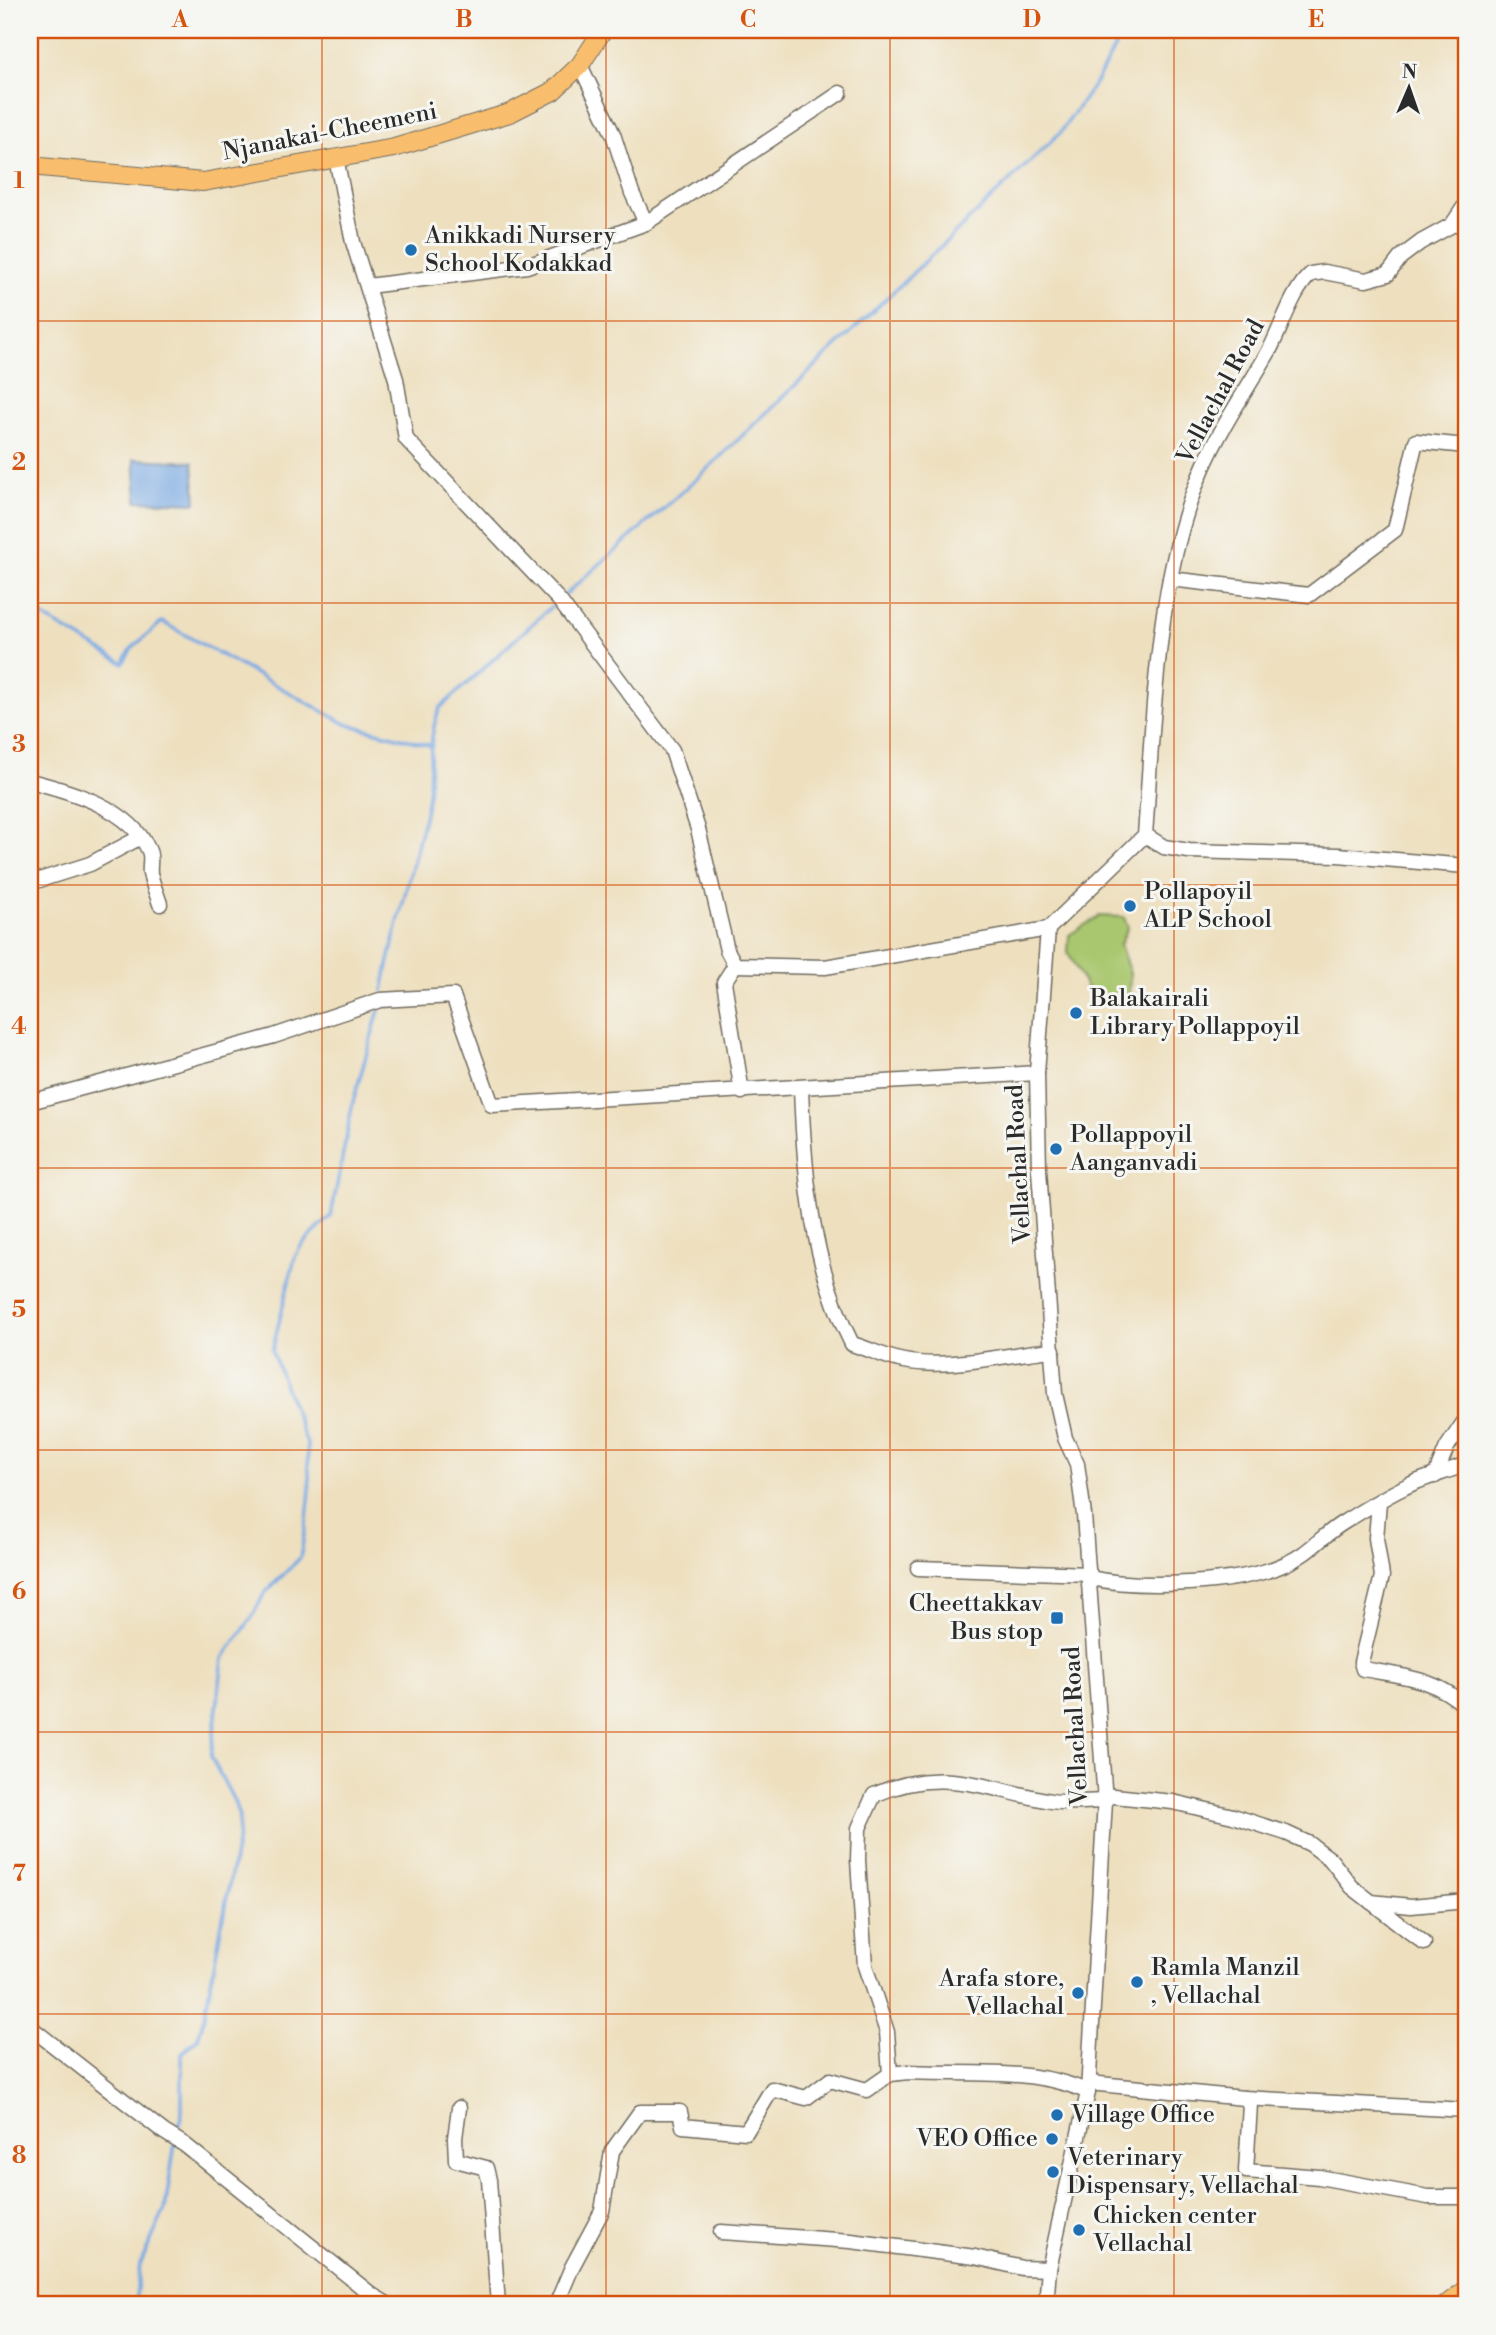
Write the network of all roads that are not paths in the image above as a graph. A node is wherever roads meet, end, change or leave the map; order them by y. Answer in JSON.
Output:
{"nodes":[{"id":1,"x":603,"y":30,"type":"edge"},
{"id":2,"x":580,"y":65,"type":"junction"},
{"id":3,"x":840,"y":93,"type":"dead end"},
{"id":4,"x":336,"y":158,"type":"junction"},
{"id":5,"x":30,"y":166,"type":"edge"},
{"id":6,"x":1466,"y":207,"type":"edge"},
{"id":7,"x":646,"y":223,"type":"junction"},
{"id":8,"x":368,"y":286,"type":"junction"},
{"id":9,"x":1466,"y":446,"type":"edge"},
{"id":10,"x":1170,"y":579,"type":"junction"},
{"id":11,"x":30,"y":780,"type":"edge"},
{"id":12,"x":1145,"y":835,"type":"junction"},
{"id":13,"x":139,"y":838,"type":"junction"},
{"id":14,"x":1466,"y":866,"type":"edge"},
{"id":15,"x":30,"y":883,"type":"edge"},
{"id":16,"x":160,"y":904,"type":"dead end"},
{"id":17,"x":1048,"y":929,"type":"junction"},
{"id":18,"x":735,"y":965,"type":"junction"},
{"id":19,"x":1037,"y":1073,"type":"junction"},
{"id":20,"x":801,"y":1088,"type":"junction"},
{"id":21,"x":743,"y":1092,"type":"junction"},
{"id":22,"x":30,"y":1102,"type":"edge"},
{"id":23,"x":1053,"y":1350,"type":"junction"},
{"id":24,"x":1466,"y":1419,"type":"edge"},
{"id":25,"x":1466,"y":1464,"type":"edge"},
{"id":26,"x":1434,"y":1476,"type":"junction"},
{"id":27,"x":1379,"y":1502,"type":"junction"},
{"id":28,"x":918,"y":1567,"type":"dead end"},
{"id":29,"x":1090,"y":1576,"type":"junction"},
{"id":30,"x":1466,"y":1707,"type":"edge"},
{"id":31,"x":1105,"y":1798,"type":"junction"},
{"id":32,"x":1466,"y":1901,"type":"edge"},
{"id":33,"x":1371,"y":1902,"type":"junction"},
{"id":34,"x":1423,"y":1943,"type":"dead end"},
{"id":35,"x":30,"y":2027,"type":"edge"},
{"id":36,"x":890,"y":2074,"type":"junction"},
{"id":37,"x":1089,"y":2088,"type":"junction"},
{"id":38,"x":1244,"y":2098,"type":"junction"},
{"id":39,"x":459,"y":2108,"type":"dead end"},
{"id":40,"x":1466,"y":2110,"type":"edge"},
{"id":41,"x":1466,"y":2197,"type":"edge"},
{"id":42,"x":721,"y":2232,"type":"dead end"},
{"id":43,"x":1049,"y":2269,"type":"junction"},
{"id":44,"x":1466,"y":2288,"type":"edge"},
{"id":45,"x":389,"y":2305,"type":"edge"},
{"id":46,"x":498,"y":2305,"type":"edge"},
{"id":47,"x":556,"y":2305,"type":"edge"},
{"id":48,"x":1046,"y":2305,"type":"edge"},
{"id":49,"x":1446,"y":2305,"type":"edge"}],
"edges":[{"from":1,"to":2,"type":"main road","name":"Njanakai-Cheemeni"},
{"from":2,"to":4,"type":"main road","name":"Njanakai-Cheemeni"},
{"from":2,"to":7,"type":"street"},
{"from":3,"to":7,"type":"street"},
{"from":4,"to":5,"type":"main road","name":"Njanakai-Cheemeni"},
{"from":4,"to":8,"type":"street"},
{"from":6,"to":10,"type":"street","name":"Vellachal Road"},
{"from":7,"to":8,"type":"street"},
{"from":8,"to":18,"type":"street"},
{"from":9,"to":10,"type":"street"},
{"from":10,"to":12,"type":"street","name":"Vellachal Road"},
{"from":11,"to":13,"type":"street"},
{"from":12,"to":14,"type":"street"},
{"from":12,"to":17,"type":"street"},
{"from":13,"to":15,"type":"street"},
{"from":13,"to":16,"type":"street"},
{"from":17,"to":18,"type":"street"},
{"from":17,"to":19,"type":"street","name":"Vellachal Road"},
{"from":18,"to":21,"type":"street"},
{"from":19,"to":20,"type":"street"},
{"from":19,"to":23,"type":"street","name":"Vellachal Road"},
{"from":20,"to":21,"type":"street"},
{"from":20,"to":23,"type":"street"},
{"from":21,"to":22,"type":"street"},
{"from":23,"to":29,"type":"street","name":"Vellachal Road"},
{"from":24,"to":26,"type":"street"},
{"from":25,"to":26,"type":"street"},
{"from":26,"to":27,"type":"street"},
{"from":27,"to":29,"type":"street"},
{"from":27,"to":30,"type":"street"},
{"from":28,"to":29,"type":"street"},
{"from":29,"to":31,"type":"street","name":"Vellachal Road"},
{"from":31,"to":33,"type":"street"},
{"from":31,"to":36,"type":"street"},
{"from":31,"to":37,"type":"street","name":"Vellachal Road"},
{"from":32,"to":33,"type":"street"},
{"from":33,"to":34,"type":"street"},
{"from":35,"to":45,"type":"street"},
{"from":36,"to":37,"type":"street"},
{"from":36,"to":47,"type":"street"},
{"from":37,"to":38,"type":"street"},
{"from":37,"to":43,"type":"street","name":"Vellachal Road"},
{"from":38,"to":40,"type":"street"},
{"from":38,"to":41,"type":"street"},
{"from":39,"to":46,"type":"street"},
{"from":42,"to":43,"type":"street"},
{"from":43,"to":48,"type":"street","name":"Vellachal Road"},
{"from":44,"to":49,"type":"main road"}]}
